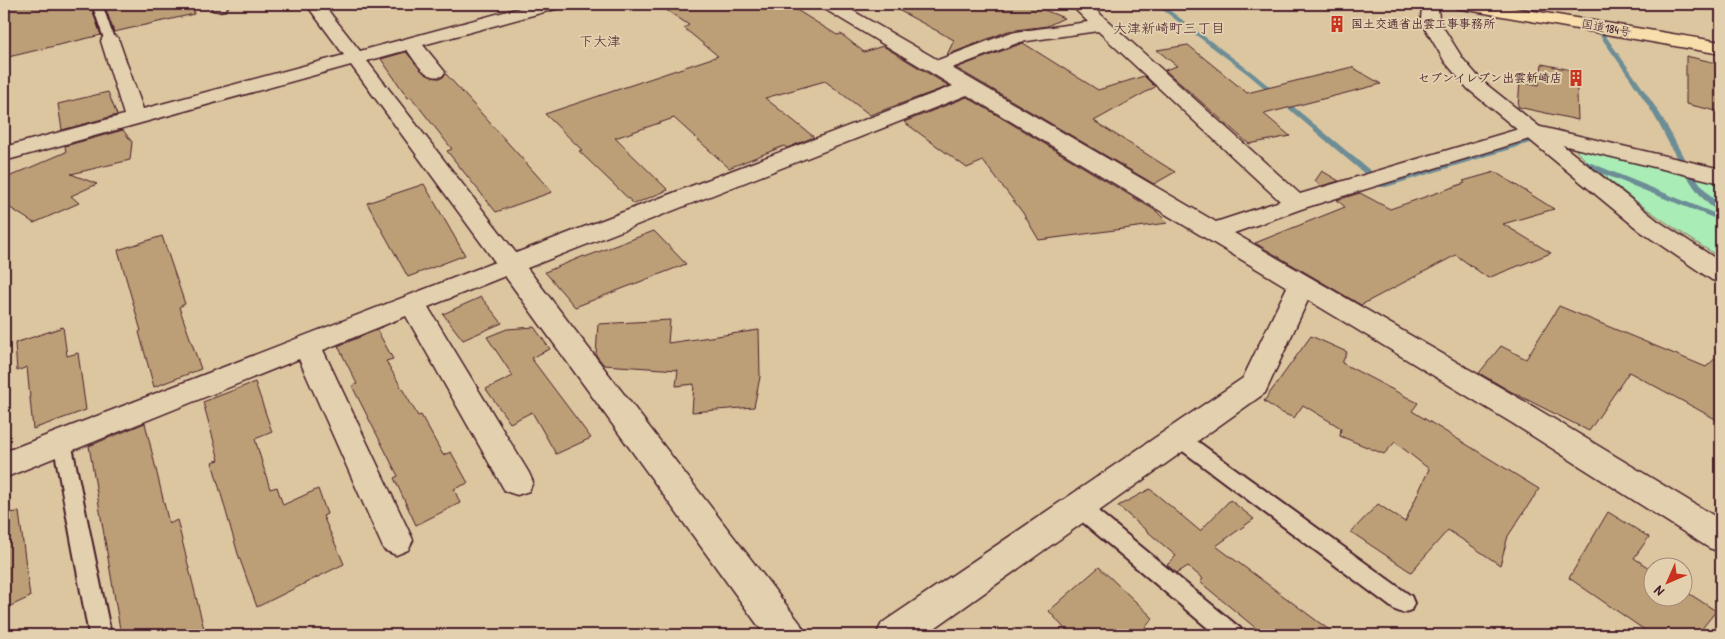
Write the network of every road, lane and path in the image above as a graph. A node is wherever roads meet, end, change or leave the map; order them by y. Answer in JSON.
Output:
{"nodes":[{"id":1,"x":97,"y":4,"type":"edge"},
{"id":2,"x":314,"y":4,"type":"edge"},
{"id":3,"x":553,"y":4,"type":"edge"},
{"id":4,"x":830,"y":4,"type":"edge"},
{"id":5,"x":1079,"y":4,"type":"edge"},
{"id":6,"x":1430,"y":4,"type":"edge"},
{"id":7,"x":1462,"y":4,"type":"edge"},
{"id":8,"x":1102,"y":25,"type":"junction"},
{"id":9,"x":109,"y":38,"type":"joint"},
{"id":10,"x":410,"y":42,"type":"junction"},
{"id":11,"x":1721,"y":48,"type":"edge"},
{"id":12,"x":353,"y":57,"type":"junction"},
{"id":13,"x":937,"y":67,"type":"junction"},
{"id":14,"x":435,"y":72,"type":"dead end"},
{"id":15,"x":969,"y":87,"type":"junction"},
{"id":16,"x":136,"y":118,"type":"junction"},
{"id":17,"x":1532,"y":131,"type":"junction"},
{"id":18,"x":4,"y":154,"type":"edge"},
{"id":19,"x":1721,"y":176,"type":"edge"},
{"id":20,"x":1296,"y":202,"type":"junction"},
{"id":21,"x":1215,"y":231,"type":"junction"},
{"id":22,"x":510,"y":265,"type":"junction"},
{"id":23,"x":1721,"y":274,"type":"edge"},
{"id":24,"x":1301,"y":285,"type":"junction"},
{"id":25,"x":412,"y":303,"type":"junction"},
{"id":26,"x":307,"y":345,"type":"junction"},
{"id":27,"x":1179,"y":438,"type":"junction"},
{"id":28,"x":62,"y":442,"type":"junction"},
{"id":29,"x":4,"y":465,"type":"edge"},
{"id":30,"x":517,"y":482,"type":"dead end"},
{"id":31,"x":1080,"y":508,"type":"junction"},
{"id":32,"x":1721,"y":538,"type":"edge"},
{"id":33,"x":396,"y":540,"type":"dead end"},
{"id":34,"x":1403,"y":603,"type":"dead end"},
{"id":35,"x":100,"y":635,"type":"edge"},
{"id":36,"x":787,"y":635,"type":"edge"},
{"id":37,"x":895,"y":635,"type":"edge"},
{"id":38,"x":1232,"y":635,"type":"edge"}],
"edges":[{"from":1,"to":9,"type":"lane"},
{"from":2,"to":12,"type":"street"},
{"from":3,"to":10,"type":"street"},
{"from":4,"to":13,"type":"street"},
{"from":5,"to":8,"type":"street"},
{"from":6,"to":17,"type":"street"},
{"from":7,"to":11,"type":"highway","name":"国道184号"},
{"from":8,"to":13,"type":"street"},
{"from":8,"to":20,"type":"street"},
{"from":9,"to":16,"type":"street"},
{"from":10,"to":12,"type":"street"},
{"from":10,"to":14,"type":"street"},
{"from":12,"to":16,"type":"street"},
{"from":12,"to":22,"type":"street"},
{"from":13,"to":15,"type":"street"},
{"from":15,"to":21,"type":"street"},
{"from":15,"to":22,"type":"street"},
{"from":16,"to":18,"type":"street"},
{"from":17,"to":19,"type":"street"},
{"from":17,"to":20,"type":"street"},
{"from":17,"to":23,"type":"street"},
{"from":20,"to":21,"type":"street"},
{"from":21,"to":24,"type":"street"},
{"from":22,"to":25,"type":"street"},
{"from":22,"to":36,"type":"street"},
{"from":24,"to":27,"type":"street"},
{"from":24,"to":32,"type":"street"},
{"from":25,"to":26,"type":"street"},
{"from":25,"to":30,"type":"street"},
{"from":26,"to":28,"type":"street"},
{"from":26,"to":33,"type":"street"},
{"from":27,"to":31,"type":"street"},
{"from":27,"to":34,"type":"lane"},
{"from":28,"to":29,"type":"street"},
{"from":28,"to":35,"type":"lane"},
{"from":31,"to":37,"type":"street"},
{"from":31,"to":38,"type":"lane"}]}
